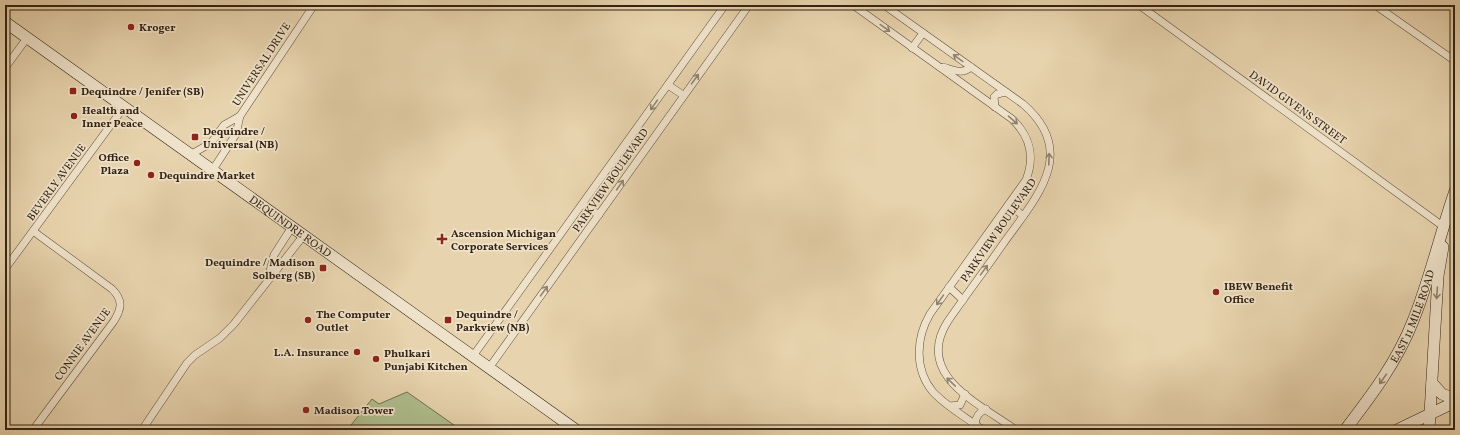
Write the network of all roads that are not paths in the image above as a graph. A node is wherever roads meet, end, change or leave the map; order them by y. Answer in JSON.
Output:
{"nodes":[{"id":1,"x":314,"y":5,"type":"edge"},
{"id":2,"x":725,"y":5,"type":"edge"},
{"id":3,"x":749,"y":5,"type":"edge"},
{"id":4,"x":853,"y":5,"type":"edge"},
{"id":5,"x":884,"y":5,"type":"edge"},
{"id":6,"x":1139,"y":5,"type":"edge"},
{"id":7,"x":1375,"y":5,"type":"edge"},
{"id":8,"x":5,"y":22,"type":"edge"},
{"id":9,"x":922,"y":32,"type":"junction"},
{"id":10,"x":27,"y":38,"type":"junction"},
{"id":11,"x":912,"y":48,"type":"junction"},
{"id":12,"x":1455,"y":61,"type":"edge"},
{"id":13,"x":937,"y":66,"type":"junction"},
{"id":14,"x":971,"y":67,"type":"junction"},
{"id":15,"x":5,"y":68,"type":"edge"},
{"id":16,"x":668,"y":85,"type":"junction"},
{"id":17,"x":1006,"y":92,"type":"junction"},
{"id":18,"x":683,"y":96,"type":"junction"},
{"id":19,"x":124,"y":107,"type":"junction"},
{"id":20,"x":995,"y":107,"type":"junction"},
{"id":21,"x":240,"y":116,"type":"junction"},
{"id":22,"x":190,"y":155,"type":"junction"},
{"id":23,"x":212,"y":171,"type":"junction"},
{"id":24,"x":1455,"y":191,"type":"edge"},
{"id":25,"x":583,"y":204,"type":"junction"},
{"id":26,"x":1009,"y":204,"type":"junction"},
{"id":27,"x":599,"y":215,"type":"junction"},
{"id":28,"x":1023,"y":216,"type":"junction"},
{"id":29,"x":292,"y":227,"type":"junction"},
{"id":30,"x":1444,"y":227,"type":"junction"},
{"id":31,"x":33,"y":231,"type":"junction"},
{"id":32,"x":304,"y":235,"type":"junction"},
{"id":33,"x":5,"y":269,"type":"edge"},
{"id":34,"x":267,"y":281,"type":"junction"},
{"id":35,"x":949,"y":287,"type":"junction"},
{"id":36,"x":963,"y":300,"type":"junction"},
{"id":37,"x":473,"y":356,"type":"junction"},
{"id":38,"x":489,"y":368,"type":"junction"},
{"id":39,"x":1432,"y":383,"type":"junction"},
{"id":40,"x":965,"y":394,"type":"junction"},
{"id":41,"x":1455,"y":401,"type":"edge"},
{"id":42,"x":950,"y":406,"type":"junction"},
{"id":43,"x":986,"y":409,"type":"junction"},
{"id":44,"x":1430,"y":414,"type":"junction"},
{"id":45,"x":975,"y":424,"type":"junction"},
{"id":46,"x":33,"y":430,"type":"edge"},
{"id":47,"x":142,"y":430,"type":"edge"},
{"id":48,"x":576,"y":430,"type":"edge"},
{"id":49,"x":983,"y":430,"type":"edge"},
{"id":50,"x":1016,"y":430,"type":"edge"},
{"id":51,"x":1345,"y":430,"type":"edge"},
{"id":52,"x":1397,"y":430,"type":"edge"},
{"id":53,"x":1429,"y":430,"type":"edge"}],
"edges":[{"from":1,"to":21,"type":"street","name":"UNIVERSAL DRIVE"},
{"from":2,"to":16,"type":"street","name":"PARKVIEW BOULEVARD"},
{"from":18,"to":3,"type":"street","name":"PARKVIEW BOULEVARD","one_way":true},
{"from":4,"to":11,"type":"street","name":"PARKVIEW BOULEVARD","one_way":true},
{"from":5,"to":9,"type":"street","name":"PARKVIEW BOULEVARD"},
{"from":6,"to":30,"type":"street","name":"DAVID GIVENS STREET"},
{"from":7,"to":12,"type":"street"},
{"from":8,"to":10,"type":"main road","name":"DEQUINDRE ROAD"},
{"from":9,"to":11,"type":"street"},
{"from":14,"to":9,"type":"street","name":"PARKVIEW BOULEVARD","one_way":true},
{"from":10,"to":15,"type":"street"},
{"from":10,"to":19,"type":"main road","name":"DEQUINDRE ROAD"},
{"from":11,"to":13,"type":"street","name":"PARKVIEW BOULEVARD"},
{"from":13,"to":14,"type":"street"},
{"from":13,"to":20,"type":"street","name":"PARKVIEW BOULEVARD"},
{"from":14,"to":17,"type":"street","name":"PARKVIEW BOULEVARD"},
{"from":16,"to":18,"type":"street"},
{"from":16,"to":25,"type":"street","name":"PARKVIEW BOULEVARD","one_way":true},
{"from":17,"to":20,"type":"street"},
{"from":28,"to":17,"type":"street","name":"PARKVIEW BOULEVARD","one_way":true},
{"from":27,"to":18,"type":"street","name":"PARKVIEW BOULEVARD","one_way":true},
{"from":19,"to":22,"type":"main road","name":"DEQUINDRE ROAD"},
{"from":19,"to":31,"type":"street","name":"BEVERLY AVENUE"},
{"from":20,"to":26,"type":"street","name":"PARKVIEW BOULEVARD","one_way":true},
{"from":21,"to":22,"type":"street","name":"UNIVERSAL DRIVE"},
{"from":21,"to":23,"type":"street","name":"UNIVERSAL DRIVE"},
{"from":22,"to":23,"type":"main road","name":"DEQUINDRE ROAD"},
{"from":23,"to":29,"type":"main road","name":"DEQUINDRE ROAD"},
{"from":24,"to":30,"type":"main road","name":"EAST 11 MILE ROAD"},
{"from":25,"to":27,"type":"street"},
{"from":25,"to":37,"type":"street","name":"PARKVIEW BOULEVARD"},
{"from":26,"to":28,"type":"street"},
{"from":26,"to":35,"type":"street","name":"PARKVIEW BOULEVARD"},
{"from":38,"to":27,"type":"street","name":"PARKVIEW BOULEVARD","one_way":true},
{"from":36,"to":28,"type":"street","name":"PARKVIEW BOULEVARD","one_way":true},
{"from":29,"to":32,"type":"main road","name":"DEQUINDRE ROAD"},
{"from":29,"to":34,"type":"street"},
{"from":30,"to":39,"type":"main road","one_way":true},
{"from":30,"to":51,"type":"main road","name":"EAST 11 MILE ROAD","one_way":true},
{"from":31,"to":33,"type":"street","name":"BEVERLY AVENUE"},
{"from":31,"to":46,"type":"street","name":"CONNIE AVENUE"},
{"from":32,"to":34,"type":"street"},
{"from":32,"to":37,"type":"main road","name":"DEQUINDRE ROAD"},
{"from":34,"to":47,"type":"street"},
{"from":35,"to":36,"type":"street"},
{"from":35,"to":42,"type":"street","name":"PARKVIEW BOULEVARD","one_way":true},
{"from":40,"to":36,"type":"street","name":"PARKVIEW BOULEVARD","one_way":true},
{"from":37,"to":38,"type":"main road","name":"DEQUINDRE ROAD"},
{"from":38,"to":48,"type":"main road","name":"DEQUINDRE ROAD"},
{"from":39,"to":41,"type":"main road"},
{"from":39,"to":44,"type":"main road"},
{"from":40,"to":42,"type":"street"},
{"from":40,"to":43,"type":"street","name":"PARKVIEW BOULEVARD"},
{"from":41,"to":44,"type":"main road"},
{"from":42,"to":45,"type":"street","name":"PARKVIEW BOULEVARD"},
{"from":43,"to":45,"type":"street"},
{"from":43,"to":50,"type":"street","name":"PARKVIEW BOULEVARD"},
{"from":44,"to":52,"type":"main road"},
{"from":44,"to":53,"type":"main road"},
{"from":45,"to":49,"type":"street","name":"PARKVIEW BOULEVARD"}]}
